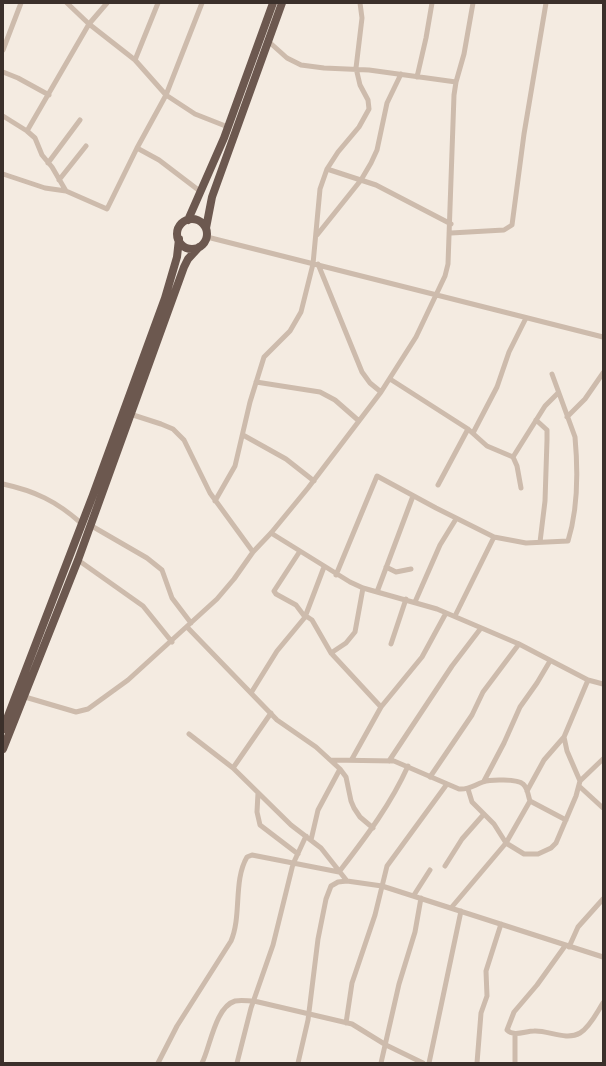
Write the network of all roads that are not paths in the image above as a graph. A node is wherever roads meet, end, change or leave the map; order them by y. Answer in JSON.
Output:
{"nodes":[{"id":1,"x":21,"y":3,"type":"edge"},
{"id":2,"x":67,"y":3,"type":"edge"},
{"id":3,"x":107,"y":3,"type":"edge"},
{"id":4,"x":158,"y":3,"type":"edge"},
{"id":5,"x":202,"y":3,"type":"edge"},
{"id":6,"x":272,"y":3,"type":"edge"},
{"id":7,"x":282,"y":3,"type":"edge"},
{"id":8,"x":360,"y":3,"type":"edge"},
{"id":9,"x":432,"y":3,"type":"edge"},
{"id":10,"x":472,"y":3,"type":"edge"},
{"id":11,"x":546,"y":3,"type":"edge"},
{"id":12,"x":89,"y":24,"type":"junction"},
{"id":13,"x":268,"y":41,"type":"junction"},
{"id":14,"x":3,"y":50,"type":"edge"},
{"id":15,"x":135,"y":60,"type":"junction"},
{"id":16,"x":356,"y":68,"type":"junction"},
{"id":17,"x":3,"y":72,"type":"edge"},
{"id":18,"x":401,"y":74,"type":"junction"},
{"id":19,"x":417,"y":77,"type":"junction"},
{"id":20,"x":456,"y":82,"type":"junction"},
{"id":21,"x":49,"y":95,"type":"junction"},
{"id":22,"x":166,"y":95,"type":"junction"},
{"id":23,"x":3,"y":116,"type":"edge"},
{"id":24,"x":80,"y":120,"type":"dead end"},
{"id":25,"x":228,"y":127,"type":"junction"},
{"id":26,"x":27,"y":131,"type":"junction"},
{"id":27,"x":86,"y":146,"type":"dead end"},
{"id":28,"x":137,"y":148,"type":"junction"},
{"id":29,"x":48,"y":163,"type":"junction"},
{"id":30,"x":327,"y":168,"type":"junction"},
{"id":31,"x":3,"y":174,"type":"edge"},
{"id":32,"x":59,"y":180,"type":"junction"},
{"id":33,"x":361,"y":180,"type":"junction"},
{"id":34,"x":66,"y":191,"type":"junction"},
{"id":35,"x":202,"y":192,"type":"junction"},
{"id":36,"x":188,"y":220,"type":"junction"},
{"id":37,"x":451,"y":224,"type":"junction"},
{"id":38,"x":206,"y":228,"type":"junction"},
{"id":39,"x":451,"y":233,"type":"junction"},
{"id":40,"x":316,"y":235,"type":"junction"},
{"id":41,"x":207,"y":237,"type":"junction"},
{"id":42,"x":179,"y":239,"type":"junction"},
{"id":43,"x":199,"y":247,"type":"junction"},
{"id":44,"x":315,"y":264,"type":"junction"},
{"id":45,"x":436,"y":295,"type":"junction"},
{"id":46,"x":526,"y":318,"type":"junction"},
{"id":47,"x":603,"y":338,"type":"edge"},
{"id":48,"x":603,"y":373,"type":"edge"},
{"id":49,"x":552,"y":374,"type":"dead end"},
{"id":50,"x":390,"y":379,"type":"junction"},
{"id":51,"x":256,"y":382,"type":"junction"},
{"id":52,"x":381,"y":392,"type":"junction"},
{"id":53,"x":558,"y":393,"type":"junction"},
{"id":54,"x":130,"y":414,"type":"junction"},
{"id":55,"x":567,"y":418,"type":"junction"},
{"id":56,"x":536,"y":420,"type":"junction"},
{"id":57,"x":359,"y":422,"type":"junction"},
{"id":58,"x":471,"y":431,"type":"junction"},
{"id":59,"x":243,"y":435,"type":"junction"},
{"id":60,"x":513,"y":457,"type":"junction"},
{"id":61,"x":314,"y":481,"type":"junction"},
{"id":62,"x":3,"y":484,"type":"edge"},
{"id":63,"x":438,"y":485,"type":"dead end"},
{"id":64,"x":521,"y":488,"type":"dead end"},
{"id":65,"x":413,"y":496,"type":"junction"},
{"id":66,"x":215,"y":501,"type":"junction"},
{"id":67,"x":456,"y":519,"type":"junction"},
{"id":68,"x":85,"y":524,"type":"junction"},
{"id":69,"x":271,"y":533,"type":"junction"},
{"id":70,"x":494,"y":537,"type":"junction"},
{"id":71,"x":540,"y":542,"type":"junction"},
{"id":72,"x":253,"y":552,"type":"junction"},
{"id":73,"x":300,"y":552,"type":"junction"},
{"id":74,"x":78,"y":560,"type":"junction"},
{"id":75,"x":324,"y":567,"type":"junction"},
{"id":76,"x":386,"y":568,"type":"junction"},
{"id":77,"x":412,"y":569,"type":"dead end"},
{"id":78,"x":336,"y":575,"type":"junction"},
{"id":79,"x":363,"y":588,"type":"junction"},
{"id":80,"x":377,"y":592,"type":"junction"},
{"id":81,"x":406,"y":600,"type":"junction"},
{"id":82,"x":416,"y":602,"type":"junction"},
{"id":83,"x":446,"y":613,"type":"junction"},
{"id":84,"x":455,"y":616,"type":"junction"},
{"id":85,"x":305,"y":617,"type":"junction"},
{"id":86,"x":189,"y":625,"type":"junction"},
{"id":87,"x":481,"y":628,"type":"junction"},
{"id":88,"x":172,"y":642,"type":"junction"},
{"id":89,"x":391,"y":644,"type":"dead end"},
{"id":90,"x":519,"y":644,"type":"junction"},
{"id":91,"x":331,"y":653,"type":"junction"},
{"id":92,"x":550,"y":661,"type":"junction"},
{"id":93,"x":588,"y":680,"type":"junction"},
{"id":94,"x":603,"y":684,"type":"edge"},
{"id":95,"x":251,"y":693,"type":"junction"},
{"id":96,"x":24,"y":697,"type":"junction"},
{"id":97,"x":381,"y":707,"type":"junction"},
{"id":98,"x":271,"y":713,"type":"junction"},
{"id":99,"x":3,"y":729,"type":"edge"},
{"id":100,"x":189,"y":734,"type":"dead end"},
{"id":101,"x":564,"y":737,"type":"junction"},
{"id":102,"x":3,"y":749,"type":"edge"},
{"id":103,"x":352,"y":759,"type":"junction"},
{"id":104,"x":603,"y":759,"type":"edge"},
{"id":105,"x":332,"y":760,"type":"junction"},
{"id":106,"x":389,"y":761,"type":"junction"},
{"id":107,"x":408,"y":766,"type":"junction"},
{"id":108,"x":233,"y":768,"type":"junction"},
{"id":109,"x":340,"y":769,"type":"junction"},
{"id":110,"x":430,"y":777,"type":"junction"},
{"id":111,"x":484,"y":781,"type":"junction"},
{"id":112,"x":447,"y":784,"type":"junction"},
{"id":113,"x":580,"y":784,"type":"junction"},
{"id":114,"x":468,"y":789,"type":"junction"},
{"id":115,"x":527,"y":791,"type":"junction"},
{"id":116,"x":258,"y":793,"type":"junction"},
{"id":117,"x":530,"y":801,"type":"junction"},
{"id":118,"x":603,"y":808,"type":"edge"},
{"id":119,"x":484,"y":814,"type":"junction"},
{"id":120,"x":566,"y":820,"type":"junction"},
{"id":121,"x":373,"y":828,"type":"junction"},
{"id":122,"x":308,"y":838,"type":"junction"},
{"id":123,"x":506,"y":843,"type":"junction"},
{"id":124,"x":298,"y":854,"type":"junction"},
{"id":125,"x":293,"y":864,"type":"junction"},
{"id":126,"x":445,"y":866,"type":"dead end"},
{"id":127,"x":430,"y":870,"type":"dead end"},
{"id":128,"x":339,"y":872,"type":"junction"},
{"id":129,"x":347,"y":882,"type":"junction"},
{"id":130,"x":382,"y":886,"type":"junction"},
{"id":131,"x":414,"y":896,"type":"junction"},
{"id":132,"x":421,"y":898,"type":"junction"},
{"id":133,"x":603,"y":899,"type":"edge"},
{"id":134,"x":451,"y":908,"type":"junction"},
{"id":135,"x":461,"y":911,"type":"junction"},
{"id":136,"x":501,"y":924,"type":"junction"},
{"id":137,"x":567,"y":946,"type":"junction"},
{"id":138,"x":603,"y":957,"type":"edge"},
{"id":139,"x":254,"y":1001,"type":"junction"},
{"id":140,"x":603,"y":1003,"type":"edge"},
{"id":141,"x":308,"y":1015,"type":"junction"},
{"id":142,"x":346,"y":1023,"type":"junction"},
{"id":143,"x":515,"y":1034,"type":"junction"},
{"id":144,"x":386,"y":1045,"type":"junction"},
{"id":145,"x":158,"y":1063,"type":"edge"},
{"id":146,"x":202,"y":1063,"type":"edge"},
{"id":147,"x":237,"y":1063,"type":"edge"},
{"id":148,"x":298,"y":1063,"type":"edge"},
{"id":149,"x":381,"y":1063,"type":"edge"},
{"id":150,"x":424,"y":1063,"type":"edge"},
{"id":151,"x":429,"y":1063,"type":"edge"},
{"id":152,"x":477,"y":1063,"type":"edge"},
{"id":153,"x":515,"y":1063,"type":"edge"}],
"edges":[{"from":1,"to":14,"type":"street"},
{"from":2,"to":12,"type":"street"},
{"from":3,"to":12,"type":"street"},
{"from":4,"to":15,"type":"street"},
{"from":5,"to":22,"type":"street"},
{"from":6,"to":25,"type":"highway"},
{"from":7,"to":13,"type":"highway"},
{"from":8,"to":16,"type":"street"},
{"from":9,"to":19,"type":"street"},
{"from":10,"to":20,"type":"street"},
{"from":11,"to":39,"type":"street"},
{"from":12,"to":15,"type":"street"},
{"from":12,"to":21,"type":"street"},
{"from":13,"to":16,"type":"street"},
{"from":13,"to":38,"type":"highway"},
{"from":15,"to":22,"type":"street"},
{"from":16,"to":18,"type":"street"},
{"from":16,"to":30,"type":"street"},
{"from":17,"to":21,"type":"street"},
{"from":18,"to":19,"type":"street"},
{"from":18,"to":33,"type":"street"},
{"from":19,"to":20,"type":"street"},
{"from":20,"to":37,"type":"street"},
{"from":21,"to":26,"type":"street"},
{"from":22,"to":25,"type":"street"},
{"from":22,"to":28,"type":"street"},
{"from":23,"to":26,"type":"street"},
{"from":24,"to":29,"type":"street"},
{"from":25,"to":35,"type":"highway"},
{"from":26,"to":29,"type":"street"},
{"from":27,"to":32,"type":"street"},
{"from":28,"to":34,"type":"street"},
{"from":28,"to":35,"type":"street"},
{"from":29,"to":32,"type":"street"},
{"from":30,"to":33,"type":"street"},
{"from":30,"to":40,"type":"street"},
{"from":31,"to":34,"type":"street"},
{"from":32,"to":34,"type":"street"},
{"from":33,"to":37,"type":"street"},
{"from":33,"to":40,"type":"street"},
{"from":35,"to":36,"type":"highway"},
{"from":36,"to":38,"type":"highway"},
{"from":36,"to":42,"type":"highway"},
{"from":37,"to":39,"type":"street"},
{"from":38,"to":41,"type":"highway"},
{"from":39,"to":45,"type":"street"},
{"from":40,"to":44,"type":"street"},
{"from":41,"to":43,"type":"highway"},
{"from":41,"to":44,"type":"street"},
{"from":42,"to":43,"type":"highway"},
{"from":42,"to":68,"type":"highway"},
{"from":43,"to":54,"type":"highway"},
{"from":44,"to":45,"type":"street"},
{"from":44,"to":51,"type":"street"},
{"from":44,"to":52,"type":"street"},
{"from":45,"to":46,"type":"street"},
{"from":45,"to":50,"type":"street"},
{"from":46,"to":47,"type":"street"},
{"from":46,"to":58,"type":"street"},
{"from":48,"to":55,"type":"street"},
{"from":49,"to":53,"type":"street"},
{"from":50,"to":52,"type":"street"},
{"from":50,"to":58,"type":"street"},
{"from":51,"to":57,"type":"street"},
{"from":51,"to":59,"type":"street"},
{"from":52,"to":57,"type":"street"},
{"from":53,"to":55,"type":"street"},
{"from":53,"to":56,"type":"street"},
{"from":54,"to":66,"type":"street"},
{"from":54,"to":68,"type":"highway"},
{"from":55,"to":71,"type":"street"},
{"from":56,"to":60,"type":"street"},
{"from":56,"to":71,"type":"street"},
{"from":57,"to":61,"type":"street"},
{"from":58,"to":60,"type":"street"},
{"from":58,"to":63,"type":"street"},
{"from":59,"to":61,"type":"street"},
{"from":59,"to":66,"type":"street"},
{"from":60,"to":64,"type":"street"},
{"from":61,"to":69,"type":"street"},
{"from":62,"to":68,"type":"street"},
{"from":65,"to":67,"type":"street"},
{"from":65,"to":76,"type":"street"},
{"from":65,"to":78,"type":"street"},
{"from":66,"to":72,"type":"street"},
{"from":67,"to":70,"type":"street"},
{"from":67,"to":82,"type":"street"},
{"from":68,"to":74,"type":"highway"},
{"from":68,"to":86,"type":"street"},
{"from":68,"to":99,"type":"highway"},
{"from":69,"to":72,"type":"street"},
{"from":69,"to":73,"type":"street"},
{"from":70,"to":71,"type":"street"},
{"from":70,"to":84,"type":"street"},
{"from":72,"to":86,"type":"street"},
{"from":73,"to":75,"type":"street"},
{"from":73,"to":85,"type":"street"},
{"from":74,"to":88,"type":"street"},
{"from":74,"to":96,"type":"highway"},
{"from":75,"to":78,"type":"street"},
{"from":75,"to":85,"type":"street"},
{"from":76,"to":77,"type":"street"},
{"from":76,"to":80,"type":"street"},
{"from":78,"to":79,"type":"street"},
{"from":79,"to":80,"type":"street"},
{"from":79,"to":91,"type":"street"},
{"from":80,"to":81,"type":"street"},
{"from":81,"to":82,"type":"street"},
{"from":81,"to":89,"type":"street"},
{"from":82,"to":83,"type":"street"},
{"from":83,"to":84,"type":"street"},
{"from":83,"to":97,"type":"street"},
{"from":84,"to":87,"type":"street"},
{"from":85,"to":91,"type":"street"},
{"from":85,"to":95,"type":"street"},
{"from":86,"to":88,"type":"street"},
{"from":86,"to":95,"type":"street"},
{"from":87,"to":90,"type":"street"},
{"from":87,"to":106,"type":"street"},
{"from":88,"to":96,"type":"street"},
{"from":90,"to":92,"type":"street"},
{"from":90,"to":110,"type":"street"},
{"from":91,"to":97,"type":"street"},
{"from":92,"to":93,"type":"street"},
{"from":92,"to":111,"type":"street"},
{"from":93,"to":94,"type":"street"},
{"from":93,"to":101,"type":"street"},
{"from":95,"to":98,"type":"street"},
{"from":96,"to":102,"type":"highway"},
{"from":97,"to":103,"type":"street"},
{"from":98,"to":105,"type":"street"},
{"from":98,"to":108,"type":"street"},
{"from":100,"to":108,"type":"street"},
{"from":101,"to":113,"type":"street"},
{"from":101,"to":115,"type":"street"},
{"from":103,"to":105,"type":"street"},
{"from":103,"to":106,"type":"street"},
{"from":104,"to":113,"type":"street"},
{"from":105,"to":109,"type":"street"},
{"from":106,"to":107,"type":"street"},
{"from":107,"to":110,"type":"street"},
{"from":107,"to":121,"type":"street"},
{"from":108,"to":116,"type":"street"},
{"from":109,"to":121,"type":"street"},
{"from":109,"to":122,"type":"street"},
{"from":110,"to":112,"type":"street"},
{"from":111,"to":114,"type":"street"},
{"from":111,"to":115,"type":"street"},
{"from":112,"to":114,"type":"street"},
{"from":112,"to":130,"type":"street"},
{"from":113,"to":118,"type":"street"},
{"from":113,"to":120,"type":"street"},
{"from":114,"to":119,"type":"street"},
{"from":115,"to":117,"type":"street"},
{"from":116,"to":122,"type":"street"},
{"from":116,"to":124,"type":"street"},
{"from":117,"to":120,"type":"street"},
{"from":117,"to":123,"type":"street"},
{"from":119,"to":123,"type":"street"},
{"from":119,"to":126,"type":"street"},
{"from":120,"to":123,"type":"street"},
{"from":121,"to":128,"type":"street"},
{"from":122,"to":124,"type":"street"},
{"from":122,"to":128,"type":"street"},
{"from":123,"to":134,"type":"street"},
{"from":124,"to":125,"type":"street"},
{"from":125,"to":128,"type":"street"},
{"from":125,"to":139,"type":"street"},
{"from":125,"to":145,"type":"street"},
{"from":127,"to":131,"type":"street"},
{"from":128,"to":129,"type":"street"},
{"from":129,"to":130,"type":"street"},
{"from":129,"to":141,"type":"street"},
{"from":130,"to":131,"type":"street"},
{"from":130,"to":142,"type":"street"},
{"from":131,"to":132,"type":"street"},
{"from":132,"to":134,"type":"street"},
{"from":132,"to":144,"type":"street"},
{"from":133,"to":137,"type":"street"},
{"from":134,"to":135,"type":"street"},
{"from":135,"to":136,"type":"street"},
{"from":135,"to":151,"type":"street"},
{"from":136,"to":137,"type":"street"},
{"from":136,"to":152,"type":"street"},
{"from":137,"to":138,"type":"street"},
{"from":137,"to":143,"type":"street"},
{"from":139,"to":141,"type":"street"},
{"from":139,"to":146,"type":"street"},
{"from":139,"to":147,"type":"street"},
{"from":140,"to":143,"type":"street"},
{"from":141,"to":142,"type":"street"},
{"from":141,"to":148,"type":"street"},
{"from":142,"to":144,"type":"street"},
{"from":143,"to":153,"type":"street"},
{"from":144,"to":149,"type":"street"},
{"from":144,"to":150,"type":"street"}]}
